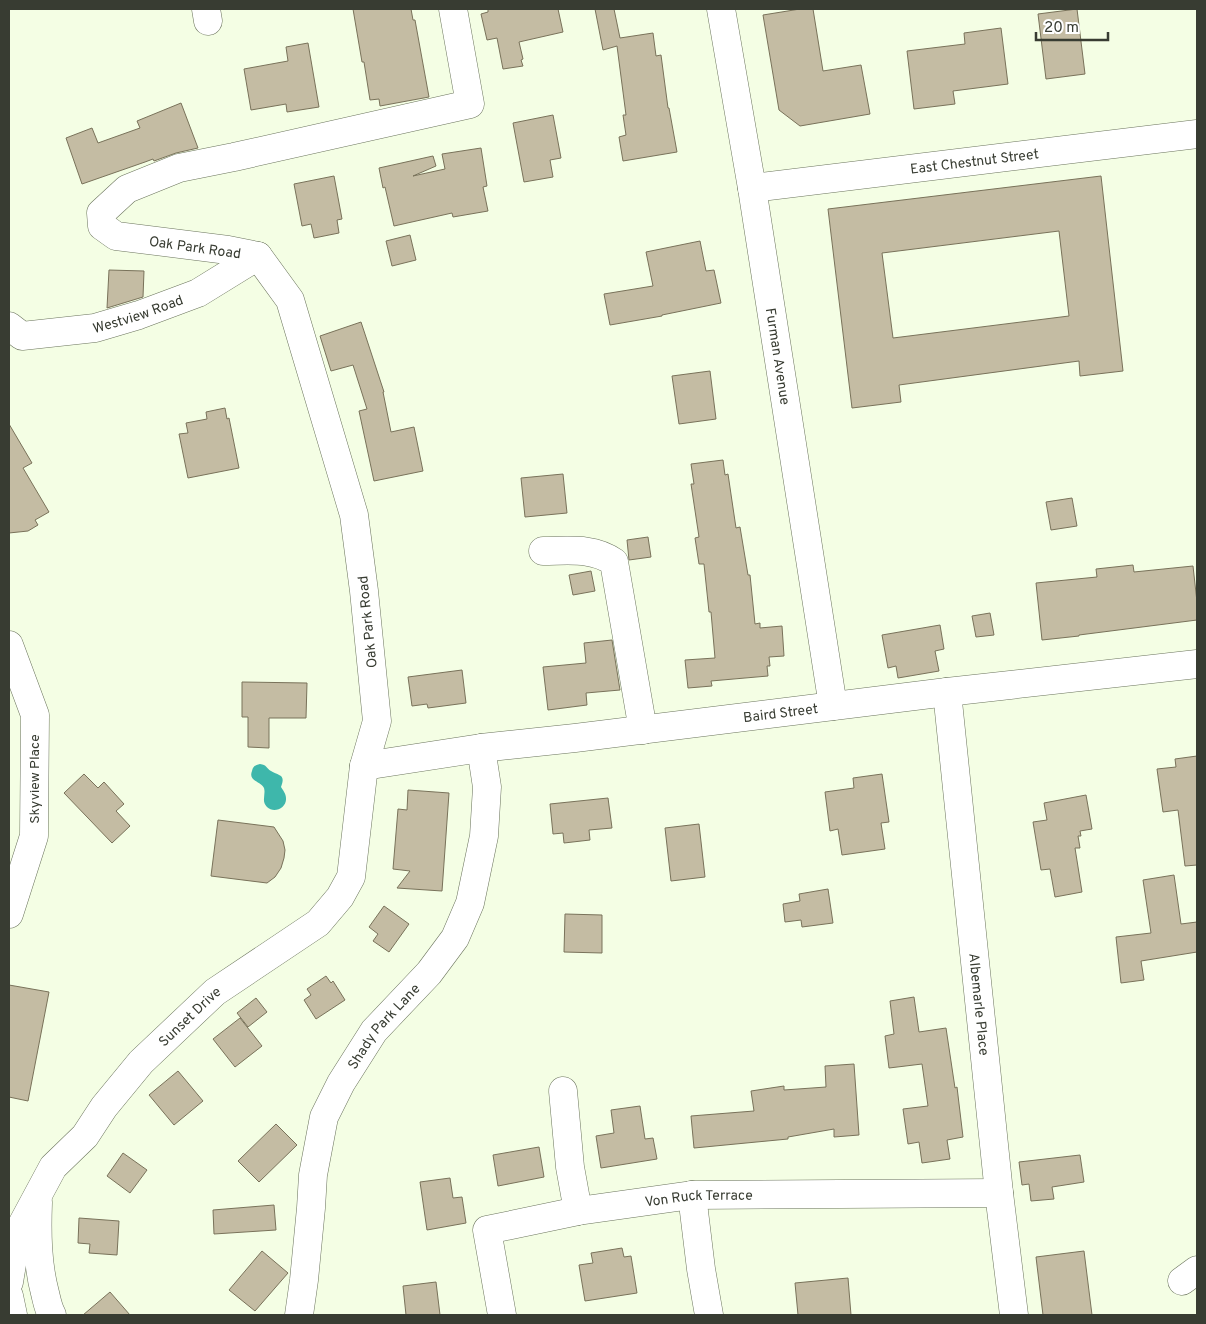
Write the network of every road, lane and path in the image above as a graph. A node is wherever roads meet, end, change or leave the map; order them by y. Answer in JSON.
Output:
{"nodes":[{"id":1,"x":453,"y":9,"type":"edge"},
{"id":2,"x":721,"y":9,"type":"edge"},
{"id":3,"x":1197,"y":134,"type":"edge"},
{"id":4,"x":752,"y":188,"type":"junction"},
{"id":5,"x":258,"y":256,"type":"junction"},
{"id":6,"x":9,"y":326,"type":"edge"},
{"id":7,"x":543,"y":551,"type":"dead end"},
{"id":8,"x":9,"y":645,"type":"edge"},
{"id":9,"x":1197,"y":664,"type":"edge"},
{"id":10,"x":947,"y":692,"type":"junction"},
{"id":11,"x":833,"y":706,"type":"junction"},
{"id":12,"x":643,"y":730,"type":"junction"},
{"id":13,"x":482,"y":748,"type":"junction"},
{"id":14,"x":364,"y":766,"type":"junction"},
{"id":15,"x":9,"y":914,"type":"edge"},
{"id":16,"x":563,"y":1091,"type":"dead end"},
{"id":17,"x":999,"y":1193,"type":"junction"},
{"id":18,"x":692,"y":1195,"type":"junction"},
{"id":19,"x":38,"y":1196,"type":"junction"},
{"id":20,"x":578,"y":1211,"type":"junction"},
{"id":21,"x":9,"y":1282,"type":"edge"},
{"id":22,"x":9,"y":1296,"type":"edge"},
{"id":23,"x":13,"y":1315,"type":"edge"},
{"id":24,"x":52,"y":1315,"type":"edge"},
{"id":25,"x":299,"y":1315,"type":"edge"},
{"id":26,"x":502,"y":1315,"type":"edge"},
{"id":27,"x":709,"y":1315,"type":"edge"},
{"id":28,"x":1014,"y":1315,"type":"edge"}],
"edges":[{"from":1,"to":5,"type":"street","name":"Oak Park Road"},
{"from":2,"to":4,"type":"street","name":"Furman Avenue"},
{"from":3,"to":4,"type":"street","name":"East Chestnut Street"},
{"from":4,"to":11,"type":"street","name":"Furman Avenue"},
{"from":5,"to":6,"type":"street","name":"Westview Road"},
{"from":5,"to":14,"type":"street","name":"Oak Park Road"},
{"from":7,"to":12,"type":"street"},
{"from":8,"to":15,"type":"street","name":"Skyview Place"},
{"from":9,"to":10,"type":"street","name":"Baird Street"},
{"from":10,"to":11,"type":"street","name":"Baird Street"},
{"from":10,"to":17,"type":"street","name":"Albemarle Place"},
{"from":11,"to":12,"type":"street","name":"Baird Street"},
{"from":12,"to":13,"type":"street","name":"Baird Street"},
{"from":13,"to":14,"type":"street","name":"Baird Street"},
{"from":13,"to":25,"type":"street","name":"Shady Park Lane"},
{"from":14,"to":19,"type":"street","name":"Sunset Drive"},
{"from":16,"to":20,"type":"street"},
{"from":17,"to":18,"type":"street","name":"Von Ruck Terrace"},
{"from":17,"to":28,"type":"street","name":"Albemarle Place"},
{"from":18,"to":20,"type":"street","name":"Von Ruck Terrace"},
{"from":18,"to":27,"type":"street"},
{"from":19,"to":21,"type":"street","name":"Sunset Drive"},
{"from":19,"to":24,"type":"street"},
{"from":20,"to":26,"type":"street","name":"Von Ruck Terrace"},
{"from":22,"to":23,"type":"street"}]}
